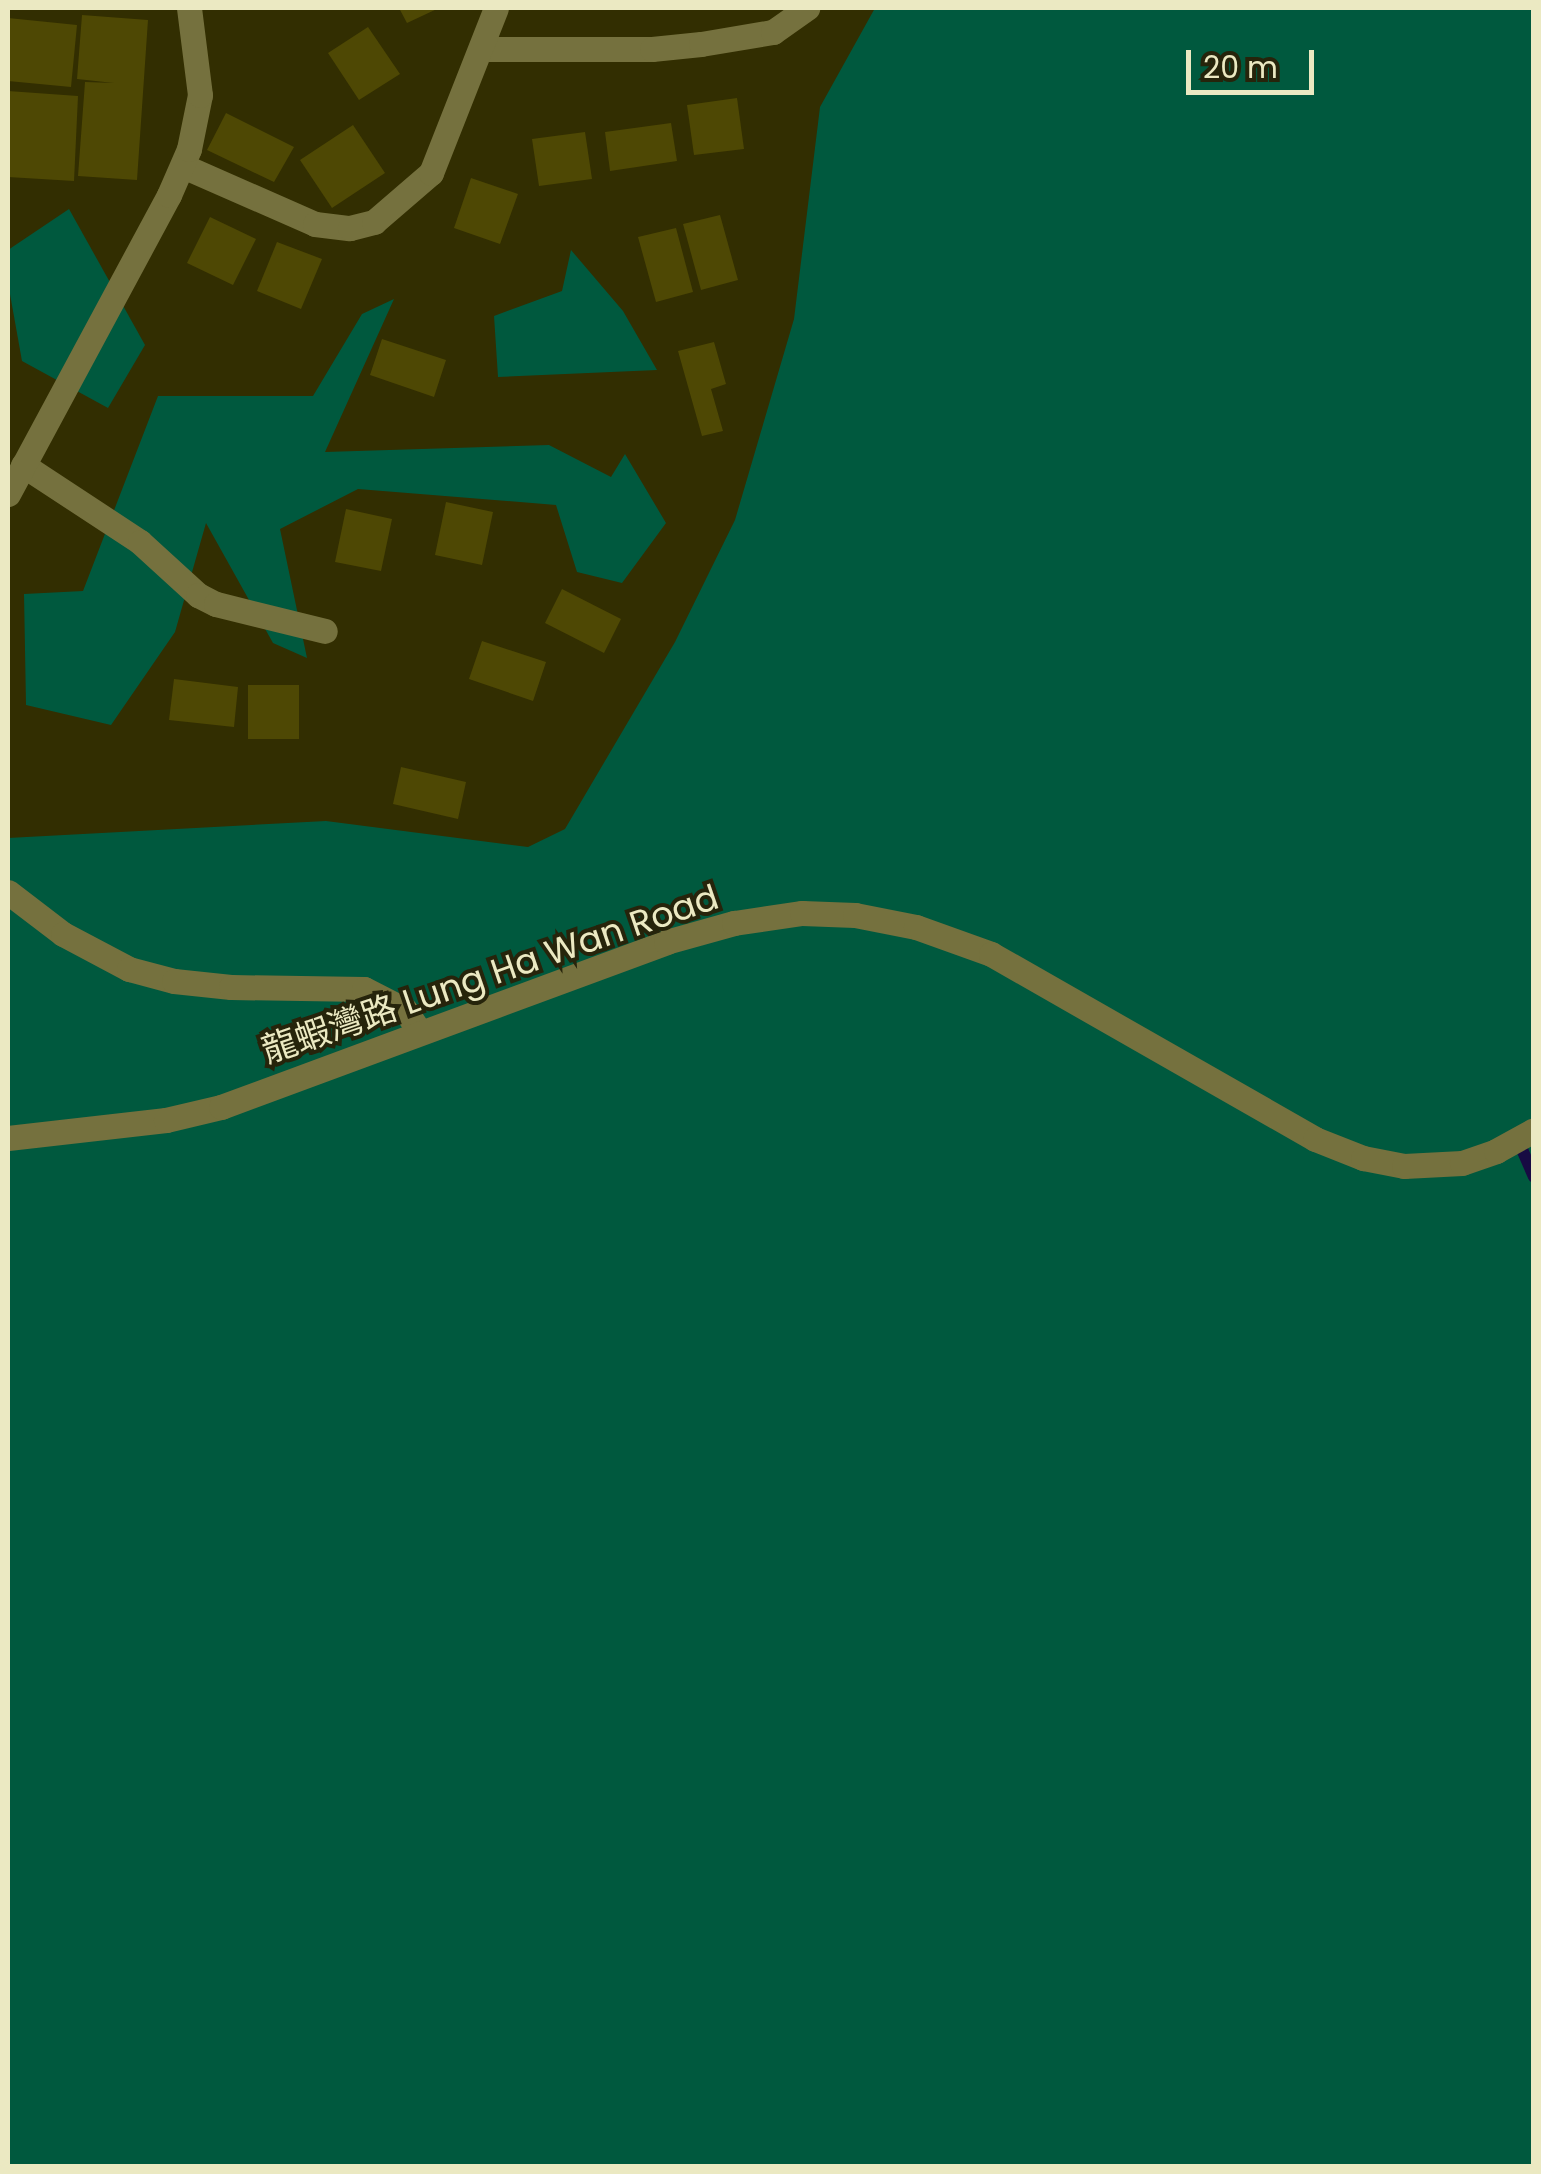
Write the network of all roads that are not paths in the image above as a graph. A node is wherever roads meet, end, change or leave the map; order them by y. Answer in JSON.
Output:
{"nodes":[{"id":1,"x":189,"y":8,"type":"edge"},
{"id":2,"x":496,"y":8,"type":"edge"},
{"id":3,"x":807,"y":8,"type":"edge"},
{"id":4,"x":482,"y":48,"type":"junction"},
{"id":5,"x":182,"y":166,"type":"junction"},
{"id":6,"x":23,"y":465,"type":"junction"},
{"id":7,"x":8,"y":494,"type":"edge"},
{"id":8,"x":326,"y":631,"type":"dead end"},
{"id":9,"x":8,"y":892,"type":"edge"},
{"id":10,"x":418,"y":1032,"type":"junction"},
{"id":11,"x":1534,"y":1130,"type":"edge"},
{"id":12,"x":8,"y":1138,"type":"edge"}],
"edges":[{"from":1,"to":5,"type":"street"},
{"from":2,"to":4,"type":"street"},
{"from":3,"to":4,"type":"street"},
{"from":4,"to":5,"type":"street"},
{"from":5,"to":6,"type":"street"},
{"from":6,"to":7,"type":"street"},
{"from":6,"to":8,"type":"street"},
{"from":9,"to":10,"type":"street"},
{"from":10,"to":11,"type":"street","name":"龍蝦灣路 Lung Ha Wan Road"},
{"from":10,"to":12,"type":"street","name":"龍蝦灣路 Lung Ha Wan Road"}]}
